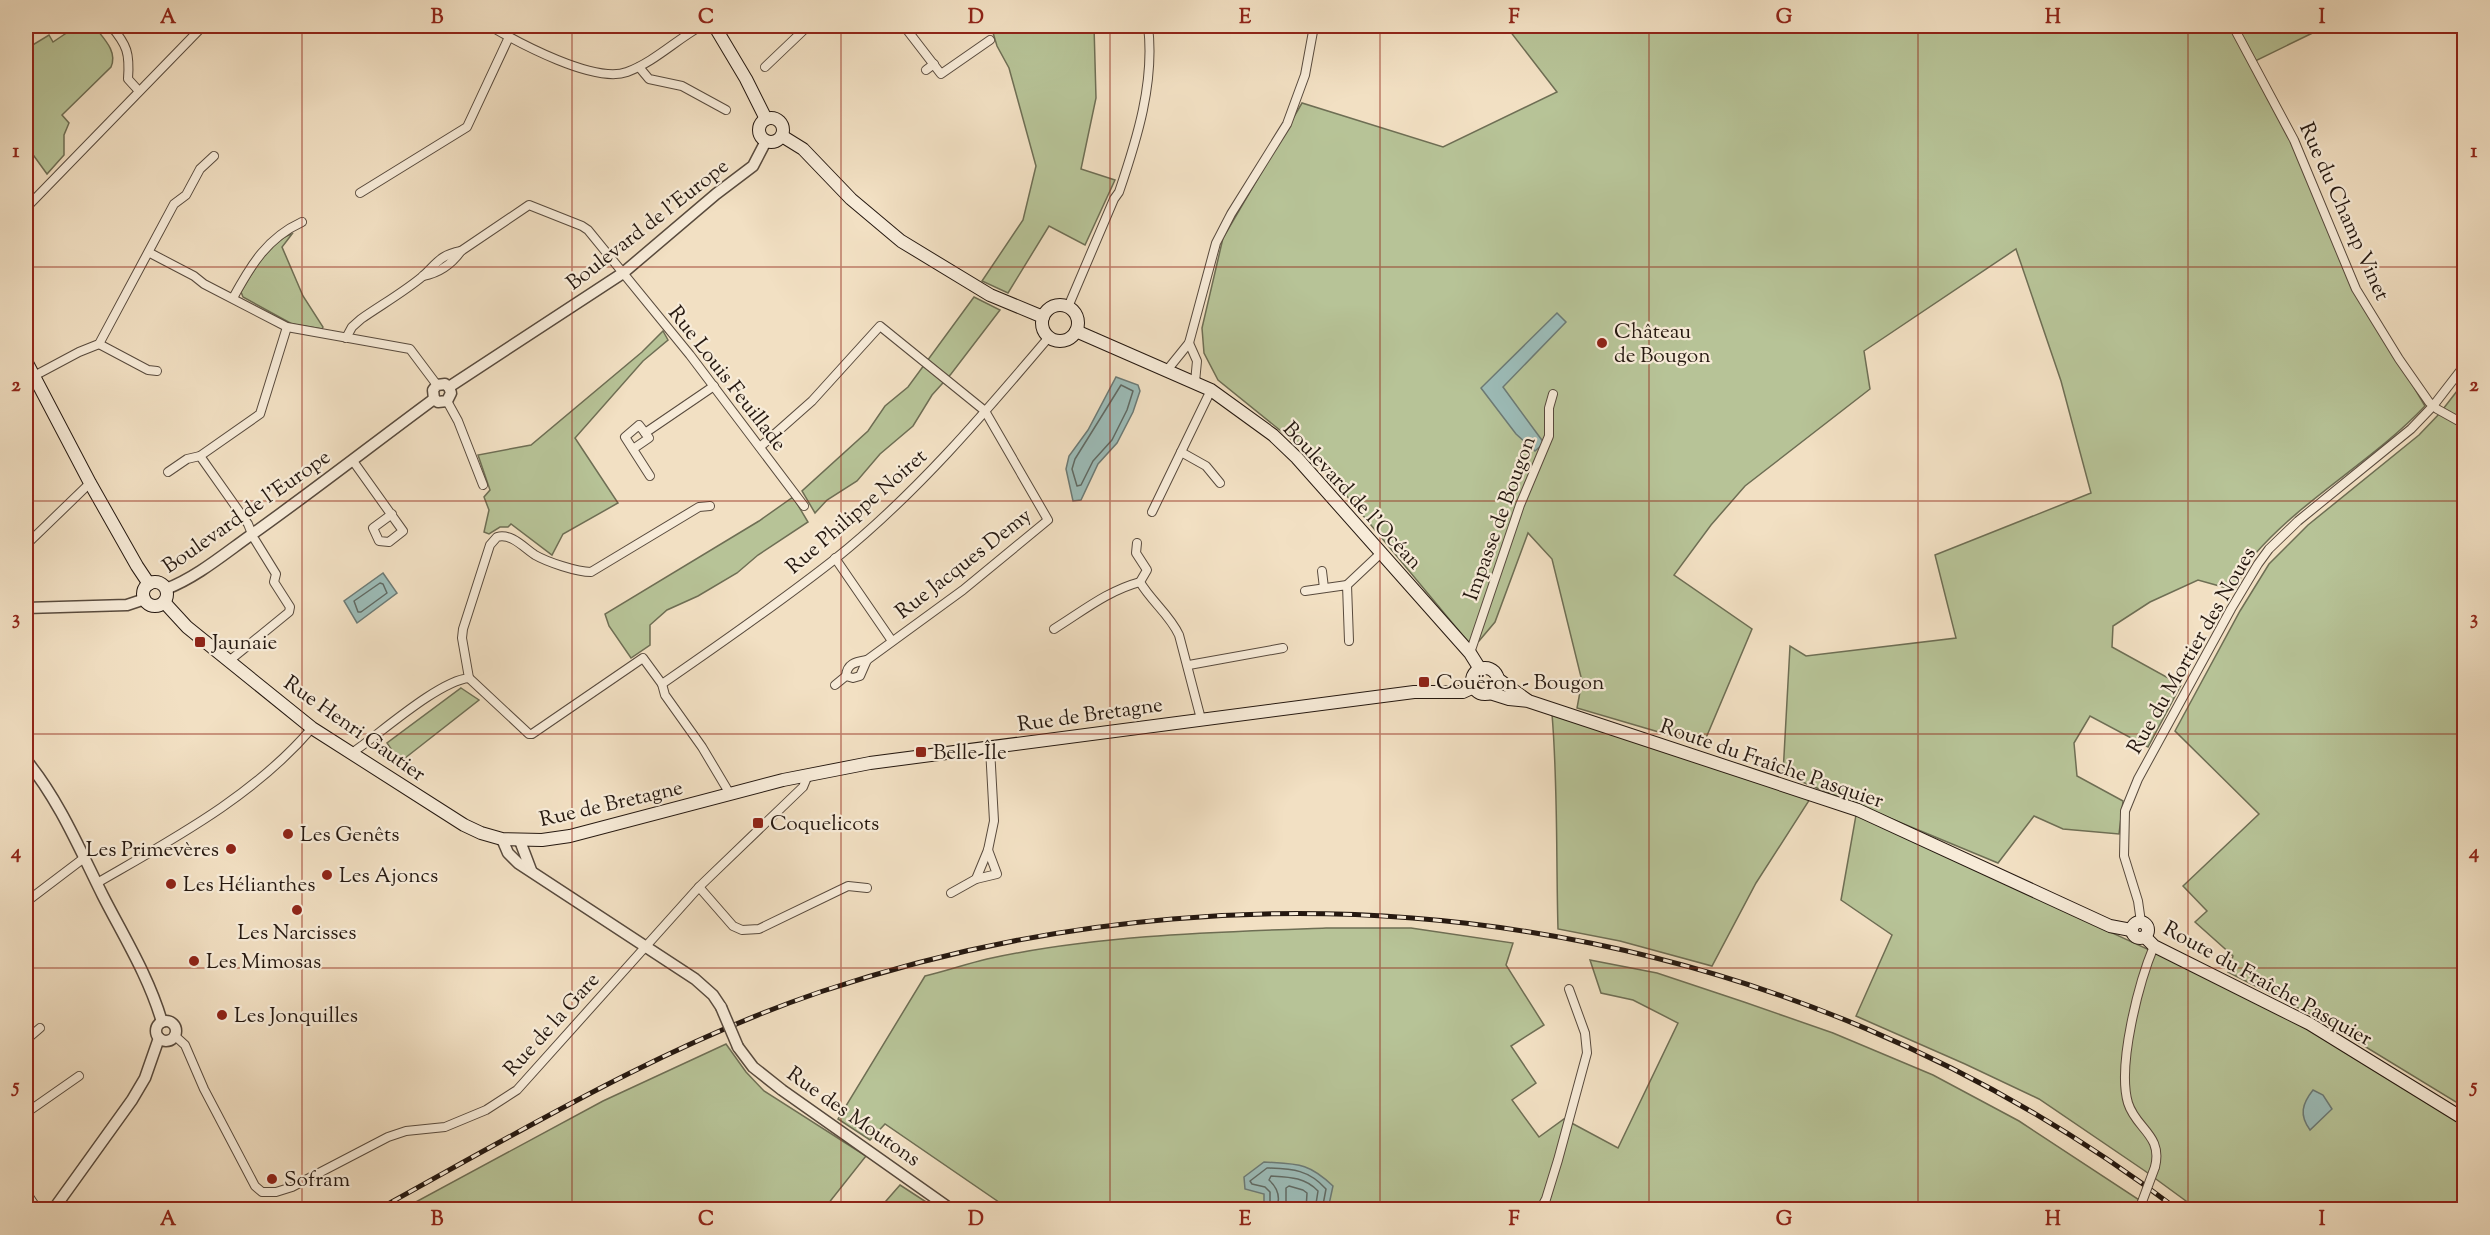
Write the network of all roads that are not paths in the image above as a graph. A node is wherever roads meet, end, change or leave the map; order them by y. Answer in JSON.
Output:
{"nodes":[{"id":1,"x":111,"y":26,"type":"edge"},
{"id":2,"x":203,"y":26,"type":"edge"},
{"id":3,"x":490,"y":26,"type":"edge"},
{"id":4,"x":709,"y":26,"type":"edge"},
{"id":5,"x":808,"y":26,"type":"edge"},
{"id":6,"x":904,"y":26,"type":"edge"},
{"id":7,"x":1148,"y":26,"type":"edge"},
{"id":8,"x":1314,"y":26,"type":"edge"},
{"id":9,"x":2232,"y":26,"type":"edge"},
{"id":10,"x":509,"y":37,"type":"junction"},
{"id":11,"x":990,"y":40,"type":"dead end"},
{"id":12,"x":934,"y":64,"type":"junction"},
{"id":13,"x":639,"y":67,"type":"junction"},
{"id":14,"x":765,"y":67,"type":"dead end"},
{"id":15,"x":926,"y":70,"type":"dead end"},
{"id":16,"x":138,"y":90,"type":"junction"},
{"id":17,"x":726,"y":110,"type":"dead end"},
{"id":18,"x":766,"y":118,"type":"junction"},
{"id":19,"x":782,"y":136,"type":"junction"},
{"id":20,"x":766,"y":141,"type":"junction"},
{"id":21,"x":214,"y":156,"type":"dead end"},
{"id":22,"x":360,"y":193,"type":"dead end"},
{"id":23,"x":26,"y":208,"type":"edge"},
{"id":24,"x":302,"y":222,"type":"dead end"},
{"id":25,"x":150,"y":253,"type":"junction"},
{"id":26,"x":623,"y":273,"type":"junction"},
{"id":27,"x":233,"y":298,"type":"junction"},
{"id":28,"x":1068,"y":307,"type":"junction"},
{"id":29,"x":1043,"y":317,"type":"junction"},
{"id":30,"x":287,"y":327,"type":"junction"},
{"id":31,"x":1076,"y":331,"type":"junction"},
{"id":32,"x":1049,"y":337,"type":"junction"},
{"id":33,"x":346,"y":338,"type":"junction"},
{"id":34,"x":1189,"y":343,"type":"junction"},
{"id":35,"x":99,"y":344,"type":"junction"},
{"id":36,"x":26,"y":361,"type":"edge"},
{"id":37,"x":2464,"y":366,"type":"edge"},
{"id":38,"x":1168,"y":369,"type":"junction"},
{"id":39,"x":156,"y":371,"type":"dead end"},
{"id":40,"x":34,"y":376,"type":"junction"},
{"id":41,"x":1195,"y":382,"type":"junction"},
{"id":42,"x":437,"y":385,"type":"junction"},
{"id":43,"x":714,"y":386,"type":"junction"},
{"id":44,"x":449,"y":387,"type":"junction"},
{"id":45,"x":1211,"y":390,"type":"junction"},
{"id":46,"x":1553,"y":394,"type":"dead end"},
{"id":47,"x":434,"y":399,"type":"junction"},
{"id":48,"x":447,"y":401,"type":"junction"},
{"id":49,"x":2433,"y":406,"type":"junction"},
{"id":50,"x":985,"y":411,"type":"junction"},
{"id":51,"x":2464,"y":424,"type":"edge"},
{"id":52,"x":645,"y":433,"type":"junction"},
{"id":53,"x":760,"y":447,"type":"junction"},
{"id":54,"x":633,"y":450,"type":"junction"},
{"id":55,"x":1181,"y":452,"type":"junction"},
{"id":56,"x":200,"y":456,"type":"junction"},
{"id":57,"x":353,"y":461,"type":"junction"},
{"id":58,"x":168,"y":472,"type":"dead end"},
{"id":59,"x":650,"y":476,"type":"dead end"},
{"id":60,"x":90,"y":483,"type":"junction"},
{"id":61,"x":1220,"y":483,"type":"dead end"},
{"id":62,"x":483,"y":485,"type":"dead end"},
{"id":63,"x":710,"y":506,"type":"dead end"},
{"id":64,"x":804,"y":506,"type":"dead end"},
{"id":65,"x":1152,"y":512,"type":"dead end"},
{"id":66,"x":392,"y":514,"type":"dead end"},
{"id":67,"x":254,"y":537,"type":"junction"},
{"id":68,"x":1137,"y":543,"type":"dead end"},
{"id":69,"x":26,"y":545,"type":"edge"},
{"id":70,"x":1381,"y":553,"type":"junction"},
{"id":71,"x":835,"y":558,"type":"junction"},
{"id":72,"x":1322,"y":572,"type":"dead end"},
{"id":73,"x":1140,"y":582,"type":"junction"},
{"id":74,"x":149,"y":584,"type":"junction"},
{"id":75,"x":1347,"y":585,"type":"junction"},
{"id":76,"x":1324,"y":588,"type":"junction"},
{"id":77,"x":166,"y":589,"type":"junction"},
{"id":78,"x":1305,"y":591,"type":"dead end"},
{"id":79,"x":145,"y":599,"type":"junction"},
{"id":80,"x":164,"y":602,"type":"junction"},
{"id":81,"x":26,"y":608,"type":"edge"},
{"id":82,"x":1054,"y":629,"type":"dead end"},
{"id":83,"x":892,"y":640,"type":"junction"},
{"id":84,"x":1349,"y":641,"type":"dead end"},
{"id":85,"x":1283,"y":648,"type":"dead end"},
{"id":86,"x":1470,"y":653,"type":"junction"},
{"id":87,"x":867,"y":660,"type":"junction"},
{"id":88,"x":229,"y":661,"type":"junction"},
{"id":89,"x":1189,"y":665,"type":"junction"},
{"id":90,"x":1480,"y":669,"type":"junction"},
{"id":91,"x":846,"y":676,"type":"junction"},
{"id":92,"x":469,"y":678,"type":"junction"},
{"id":93,"x":1498,"y":679,"type":"junction"},
{"id":94,"x":662,"y":684,"type":"junction"},
{"id":95,"x":835,"y":685,"type":"dead end"},
{"id":96,"x":1474,"y":687,"type":"junction"},
{"id":97,"x":1490,"y":693,"type":"junction"},
{"id":98,"x":1528,"y":701,"type":"junction"},
{"id":99,"x":1201,"y":719,"type":"junction"},
{"id":100,"x":312,"y":728,"type":"junction"},
{"id":101,"x":990,"y":748,"type":"junction"},
{"id":102,"x":353,"y":754,"type":"junction"},
{"id":103,"x":26,"y":759,"type":"edge"},
{"id":104,"x":808,"y":775,"type":"junction"},
{"id":105,"x":730,"y":794,"type":"junction"},
{"id":106,"x":502,"y":839,"type":"junction"},
{"id":107,"x":520,"y":841,"type":"junction"},
{"id":108,"x":988,"y":850,"type":"junction"},
{"id":109,"x":84,"y":858,"type":"junction"},
{"id":110,"x":531,"y":870,"type":"junction"},
{"id":111,"x":976,"y":879,"type":"junction"},
{"id":112,"x":97,"y":883,"type":"junction"},
{"id":113,"x":699,"y":887,"type":"junction"},
{"id":114,"x":867,"y":888,"type":"dead end"},
{"id":115,"x":951,"y":893,"type":"dead end"},
{"id":116,"x":26,"y":902,"type":"edge"},
{"id":117,"x":2136,"y":926,"type":"junction"},
{"id":118,"x":2154,"y":946,"type":"junction"},
{"id":119,"x":645,"y":947,"type":"junction"},
{"id":120,"x":1569,"y":988,"type":"dead end"},
{"id":121,"x":162,"y":1022,"type":"junction"},
{"id":122,"x":40,"y":1028,"type":"dead end"},
{"id":123,"x":174,"y":1035,"type":"junction"},
{"id":124,"x":159,"y":1038,"type":"junction"},
{"id":125,"x":26,"y":1040,"type":"edge"},
{"id":126,"x":79,"y":1076,"type":"dead end"},
{"id":127,"x":26,"y":1113,"type":"edge"},
{"id":128,"x":2464,"y":1119,"type":"edge"},
{"id":129,"x":26,"y":1192,"type":"edge"},
{"id":130,"x":38,"y":1209,"type":"edge"},
{"id":131,"x":53,"y":1209,"type":"edge"},
{"id":132,"x":952,"y":1209,"type":"edge"},
{"id":133,"x":1540,"y":1209,"type":"edge"},
{"id":134,"x":2139,"y":1209,"type":"edge"}],
"edges":[{"from":1,"to":16,"type":"street"},
{"from":2,"to":16,"type":"street"},
{"from":3,"to":10,"type":"street"},
{"from":4,"to":13,"type":"street"},
{"from":4,"to":18,"type":"main road"},
{"from":5,"to":14,"type":"street"},
{"from":6,"to":12,"type":"street"},
{"from":7,"to":28,"type":"street"},
{"from":8,"to":34,"type":"street"},
{"from":9,"to":49,"type":"street","name":"Rue du Champ Vinet"},
{"from":10,"to":13,"type":"street"},
{"from":10,"to":22,"type":"street"},
{"from":11,"to":12,"type":"street"},
{"from":12,"to":15,"type":"street"},
{"from":13,"to":17,"type":"street"},
{"from":16,"to":23,"type":"street"},
{"from":18,"to":19,"type":"main road"},
{"from":18,"to":20,"type":"main road"},
{"from":19,"to":20,"type":"main road"},
{"from":19,"to":29,"type":"main road"},
{"from":20,"to":26,"type":"street","name":"Boulevard de l'Europe"},
{"from":21,"to":25,"type":"street"},
{"from":24,"to":27,"type":"street"},
{"from":25,"to":27,"type":"street"},
{"from":25,"to":35,"type":"street"},
{"from":26,"to":33,"type":"street","name":"Rue Louis Feuillade"},
{"from":26,"to":43,"type":"street","name":"Rue Louis Feuillade"},
{"from":26,"to":44,"type":"street","name":"Boulevard de l'Europe"},
{"from":27,"to":30,"type":"street"},
{"from":28,"to":29,"type":"main road"},
{"from":28,"to":31,"type":"main road"},
{"from":29,"to":32,"type":"main road"},
{"from":30,"to":33,"type":"street"},
{"from":30,"to":56,"type":"street"},
{"from":31,"to":32,"type":"main road"},
{"from":31,"to":38,"type":"main road","name":"Boulevard de l'Océan"},
{"from":32,"to":50,"type":"street","name":"Rue Philippe Noiret"},
{"from":33,"to":42,"type":"street"},
{"from":34,"to":38,"type":"street"},
{"from":34,"to":41,"type":"street"},
{"from":35,"to":39,"type":"street"},
{"from":35,"to":40,"type":"street"},
{"from":36,"to":40,"type":"main road"},
{"from":37,"to":49,"type":"street","name":"Rue du Mortier des Noues"},
{"from":38,"to":41,"type":"main road","name":"Boulevard de l'Océan"},
{"from":40,"to":60,"type":"main road"},
{"from":41,"to":45,"type":"main road","name":"Boulevard de l'Océan"},
{"from":42,"to":44,"type":"street"},
{"from":42,"to":47,"type":"street"},
{"from":43,"to":52,"type":"street"},
{"from":43,"to":53,"type":"street","name":"Rue Louis Feuillade"},
{"from":44,"to":48,"type":"street"},
{"from":45,"to":55,"type":"street"},
{"from":45,"to":70,"type":"main road","name":"Boulevard de l'Océan"},
{"from":46,"to":86,"type":"street","name":"Impasse de Bougon"},
{"from":47,"to":48,"type":"street"},
{"from":47,"to":57,"type":"street","name":"Boulevard de l'Europe"},
{"from":48,"to":62,"type":"street"},
{"from":49,"to":51,"type":"street","name":"Rue du Champ Vinet"},
{"from":49,"to":117,"type":"street","name":"Rue du Mortier des Noues"},
{"from":50,"to":53,"type":"street","name":"Rue Jacques Demy"},
{"from":50,"to":71,"type":"street","name":"Rue Philippe Noiret"},
{"from":50,"to":83,"type":"street","name":"Rue Jacques Demy"},
{"from":52,"to":54,"type":"street"},
{"from":52,"to":54,"type":"street"},
{"from":53,"to":64,"type":"street","name":"Rue Louis Feuillade"},
{"from":54,"to":59,"type":"street"},
{"from":55,"to":61,"type":"street"},
{"from":55,"to":65,"type":"street"},
{"from":56,"to":58,"type":"street"},
{"from":56,"to":67,"type":"street"},
{"from":57,"to":66,"type":"street"},
{"from":57,"to":67,"type":"street","name":"Boulevard de l'Europe"},
{"from":60,"to":69,"type":"street"},
{"from":60,"to":74,"type":"main road"},
{"from":63,"to":92,"type":"street"},
{"from":67,"to":77,"type":"street","name":"Boulevard de l'Europe"},
{"from":67,"to":88,"type":"street"},
{"from":68,"to":73,"type":"street"},
{"from":70,"to":75,"type":"street"},
{"from":70,"to":86,"type":"main road","name":"Boulevard de l'Océan"},
{"from":71,"to":83,"type":"street","name":"Rue Jacques Demy"},
{"from":71,"to":94,"type":"street","name":"Rue Philippe Noiret"},
{"from":72,"to":76,"type":"street"},
{"from":73,"to":82,"type":"street"},
{"from":73,"to":89,"type":"street"},
{"from":74,"to":77,"type":"main road"},
{"from":74,"to":79,"type":"main road"},
{"from":75,"to":76,"type":"street"},
{"from":75,"to":84,"type":"street"},
{"from":76,"to":78,"type":"street"},
{"from":77,"to":80,"type":"main road"},
{"from":79,"to":80,"type":"main road"},
{"from":79,"to":81,"type":"street"},
{"from":80,"to":88,"type":"main road","name":"Rue Henri Gautier"},
{"from":83,"to":87,"type":"street","name":"Rue Jacques Demy"},
{"from":85,"to":89,"type":"street"},
{"from":86,"to":90,"type":"main road","name":"Boulevard de l'Océan"},
{"from":87,"to":91,"type":"street","name":"Rue Jacques Demy"},
{"from":87,"to":91,"type":"street","name":"Rue Jacques Demy"},
{"from":88,"to":100,"type":"main road","name":"Rue Henri Gautier"},
{"from":89,"to":99,"type":"street"},
{"from":90,"to":93,"type":"main road"},
{"from":90,"to":96,"type":"main road"},
{"from":91,"to":95,"type":"street","name":"Rue Jacques Demy"},
{"from":92,"to":94,"type":"street"},
{"from":92,"to":102,"type":"street"},
{"from":93,"to":97,"type":"main road"},
{"from":93,"to":98,"type":"main road","name":"Route du Fraîche Pasquier"},
{"from":94,"to":105,"type":"street"},
{"from":96,"to":97,"type":"main road"},
{"from":96,"to":99,"type":"main road","name":"Rue de Bretagne"},
{"from":97,"to":98,"type":"main road","name":"Route du Fraîche Pasquier"},
{"from":98,"to":117,"type":"main road","name":"Route du Fraîche Pasquier"},
{"from":99,"to":101,"type":"main road","name":"Rue de Bretagne"},
{"from":100,"to":102,"type":"main road","name":"Rue Henri Gautier"},
{"from":100,"to":112,"type":"street"},
{"from":101,"to":104,"type":"main road","name":"Rue de Bretagne"},
{"from":101,"to":108,"type":"street"},
{"from":102,"to":106,"type":"main road","name":"Rue Henri Gautier"},
{"from":103,"to":109,"type":"street"},
{"from":104,"to":105,"type":"main road","name":"Rue de Bretagne"},
{"from":104,"to":113,"type":"street","name":"Rue de la Gare"},
{"from":105,"to":107,"type":"main road","name":"Rue de Bretagne"},
{"from":106,"to":107,"type":"main road","name":"Rue de Bretagne"},
{"from":106,"to":110,"type":"street"},
{"from":107,"to":110,"type":"street"},
{"from":108,"to":111,"type":"street"},
{"from":108,"to":111,"type":"street"},
{"from":109,"to":112,"type":"street"},
{"from":109,"to":116,"type":"street"},
{"from":110,"to":119,"type":"street"},
{"from":111,"to":115,"type":"street"},
{"from":112,"to":121,"type":"street"},
{"from":113,"to":114,"type":"street"},
{"from":113,"to":119,"type":"street","name":"Rue de la Gare"},
{"from":117,"to":118,"type":"main road","name":"Route du Fraîche Pasquier"},
{"from":118,"to":128,"type":"main road","name":"Route du Fraîche Pasquier"},
{"from":118,"to":134,"type":"street","bridge":true},
{"from":119,"to":123,"type":"street","name":"Rue de la Gare"},
{"from":119,"to":132,"type":"street","name":"Rue des Moutons","bridge":true},
{"from":120,"to":133,"type":"street"},
{"from":121,"to":123,"type":"street"},
{"from":121,"to":124,"type":"street"},
{"from":122,"to":125,"type":"street"},
{"from":123,"to":124,"type":"street"},
{"from":124,"to":131,"type":"street"},
{"from":126,"to":127,"type":"street"},
{"from":129,"to":130,"type":"street"}]}
